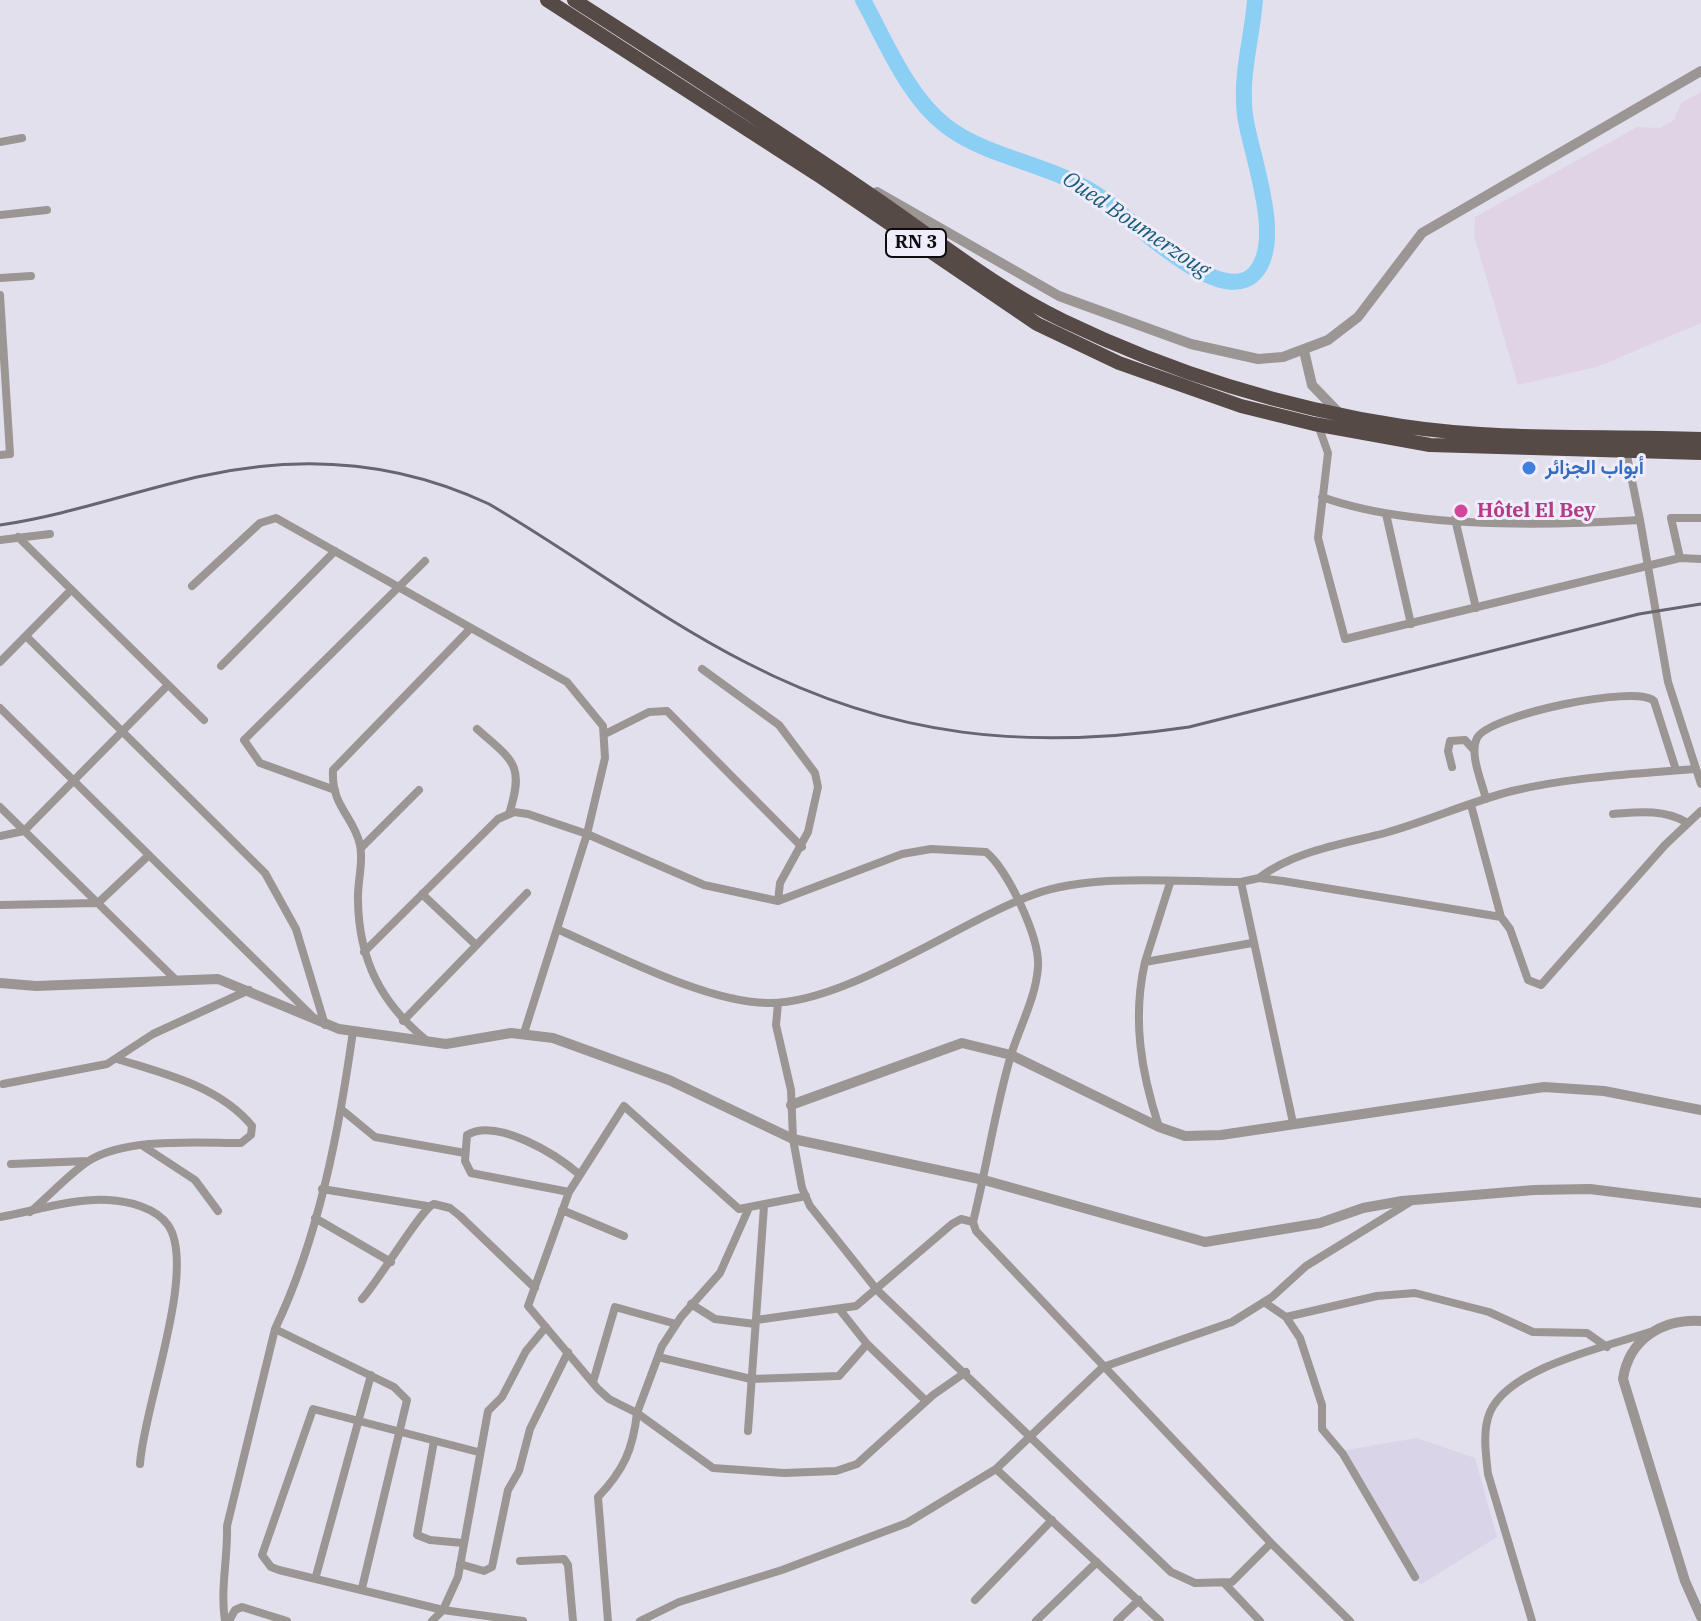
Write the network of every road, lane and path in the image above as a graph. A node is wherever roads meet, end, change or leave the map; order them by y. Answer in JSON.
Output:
{"nodes":[{"id":1,"x":547,"y":0,"type":"edge"},
{"id":2,"x":574,"y":0,"type":"edge"},
{"id":3,"x":1701,"y":71,"type":"edge"},
{"id":4,"x":22,"y":138,"type":"dead end"},
{"id":5,"x":0,"y":142,"type":"edge"},
{"id":6,"x":813,"y":155,"type":"junction"},
{"id":7,"x":47,"y":210,"type":"dead end"},
{"id":8,"x":0,"y":215,"type":"edge"},
{"id":9,"x":31,"y":276,"type":"dead end"},
{"id":10,"x":0,"y":278,"type":"edge"},
{"id":11,"x":0,"y":295,"type":"edge"},
{"id":12,"x":1304,"y":351,"type":"junction"},
{"id":13,"x":1341,"y":414,"type":"junction"},
{"id":14,"x":1318,"y":425,"type":"junction"},
{"id":15,"x":1701,"y":439,"type":"edge"},
{"id":16,"x":1626,"y":451,"type":"junction"},
{"id":17,"x":1701,"y":453,"type":"edge"},
{"id":18,"x":0,"y":455,"type":"edge"},
{"id":19,"x":1322,"y":497,"type":"junction"},
{"id":20,"x":1386,"y":514,"type":"junction"},
{"id":21,"x":1701,"y":518,"type":"edge"},
{"id":22,"x":1455,"y":519,"type":"junction"},
{"id":23,"x":1640,"y":520,"type":"junction"},
{"id":24,"x":50,"y":534,"type":"dead end"},
{"id":25,"x":18,"y":537,"type":"junction"},
{"id":26,"x":0,"y":540,"type":"edge"},
{"id":27,"x":335,"y":551,"type":"junction"},
{"id":28,"x":1680,"y":558,"type":"junction"},
{"id":29,"x":1701,"y":559,"type":"edge"},
{"id":30,"x":425,"y":561,"type":"dead end"},
{"id":31,"x":1650,"y":566,"type":"junction"},
{"id":32,"x":192,"y":586,"type":"dead end"},
{"id":33,"x":399,"y":588,"type":"junction"},
{"id":34,"x":71,"y":590,"type":"junction"},
{"id":35,"x":1476,"y":608,"type":"junction"},
{"id":36,"x":1411,"y":624,"type":"junction"},
{"id":37,"x":469,"y":630,"type":"junction"},
{"id":38,"x":26,"y":636,"type":"junction"},
{"id":39,"x":0,"y":662,"type":"edge"},
{"id":40,"x":221,"y":666,"type":"dead end"},
{"id":41,"x":702,"y":669,"type":"dead end"},
{"id":42,"x":168,"y":685,"type":"junction"},
{"id":43,"x":0,"y":708,"type":"edge"},
{"id":44,"x":204,"y":720,"type":"dead end"},
{"id":45,"x":477,"y":729,"type":"dead end"},
{"id":46,"x":123,"y":731,"type":"junction"},
{"id":47,"x":605,"y":734,"type":"junction"},
{"id":48,"x":1474,"y":750,"type":"junction"},
{"id":49,"x":1452,"y":767,"type":"dead end"},
{"id":50,"x":1694,"y":769,"type":"junction"},
{"id":51,"x":1676,"y":770,"type":"junction"},
{"id":52,"x":74,"y":780,"type":"junction"},
{"id":53,"x":1701,"y":784,"type":"edge"},
{"id":54,"x":335,"y":790,"type":"junction"},
{"id":55,"x":419,"y":790,"type":"dead end"},
{"id":56,"x":1486,"y":799,"type":"junction"},
{"id":57,"x":1471,"y":805,"type":"junction"},
{"id":58,"x":0,"y":807,"type":"edge"},
{"id":59,"x":1701,"y":811,"type":"edge"},
{"id":60,"x":509,"y":814,"type":"junction"},
{"id":61,"x":1613,"y":814,"type":"dead end"},
{"id":62,"x":1686,"y":822,"type":"junction"},
{"id":63,"x":24,"y":831,"type":"junction"},
{"id":64,"x":587,"y":834,"type":"junction"},
{"id":65,"x":0,"y":836,"type":"edge"},
{"id":66,"x":802,"y":847,"type":"junction"},
{"id":67,"x":361,"y":848,"type":"junction"},
{"id":68,"x":149,"y":855,"type":"junction"},
{"id":69,"x":1259,"y":878,"type":"junction"},
{"id":70,"x":1241,"y":882,"type":"junction"},
{"id":71,"x":1170,"y":883,"type":"junction"},
{"id":72,"x":527,"y":893,"type":"dead end"},
{"id":73,"x":422,"y":894,"type":"junction"},
{"id":74,"x":778,"y":901,"type":"junction"},
{"id":75,"x":1017,"y":902,"type":"junction"},
{"id":76,"x":98,"y":903,"type":"junction"},
{"id":77,"x":0,"y":905,"type":"edge"},
{"id":78,"x":1501,"y":917,"type":"junction"},
{"id":79,"x":557,"y":929,"type":"junction"},
{"id":80,"x":1252,"y":943,"type":"junction"},
{"id":81,"x":476,"y":945,"type":"junction"},
{"id":82,"x":364,"y":952,"type":"junction"},
{"id":83,"x":1145,"y":962,"type":"junction"},
{"id":84,"x":175,"y":979,"type":"junction"},
{"id":85,"x":0,"y":983,"type":"edge"},
{"id":86,"x":249,"y":990,"type":"junction"},
{"id":87,"x":778,"y":1003,"type":"junction"},
{"id":88,"x":403,"y":1021,"type":"junction"},
{"id":89,"x":322,"y":1023,"type":"junction"},
{"id":90,"x":353,"y":1031,"type":"junction"},
{"id":91,"x":524,"y":1033,"type":"junction"},
{"id":92,"x":430,"y":1043,"type":"junction"},
{"id":93,"x":1011,"y":1055,"type":"junction"},
{"id":94,"x":117,"y":1059,"type":"junction"},
{"id":95,"x":3,"y":1084,"type":"dead end"},
{"id":96,"x":791,"y":1105,"type":"junction"},
{"id":97,"x":341,"y":1109,"type":"junction"},
{"id":98,"x":1701,"y":1110,"type":"edge"},
{"id":99,"x":1293,"y":1123,"type":"junction"},
{"id":100,"x":1159,"y":1127,"type":"junction"},
{"id":101,"x":793,"y":1139,"type":"junction"},
{"id":102,"x":142,"y":1146,"type":"junction"},
{"id":103,"x":465,"y":1153,"type":"junction"},
{"id":104,"x":88,"y":1161,"type":"junction"},
{"id":105,"x":11,"y":1164,"type":"dead end"},
{"id":106,"x":580,"y":1175,"type":"junction"},
{"id":107,"x":984,"y":1180,"type":"junction"},
{"id":108,"x":322,"y":1189,"type":"junction"},
{"id":109,"x":569,"y":1192,"type":"junction"},
{"id":110,"x":806,"y":1196,"type":"junction"},
{"id":111,"x":1414,"y":1199,"type":"junction"},
{"id":112,"x":1701,"y":1203,"type":"edge"},
{"id":113,"x":427,"y":1206,"type":"junction"},
{"id":114,"x":764,"y":1206,"type":"junction"},
{"id":115,"x":562,"y":1210,"type":"junction"},
{"id":116,"x":748,"y":1210,"type":"junction"},
{"id":117,"x":218,"y":1211,"type":"dead end"},
{"id":118,"x":30,"y":1212,"type":"junction"},
{"id":119,"x":0,"y":1217,"type":"edge"},
{"id":120,"x":315,"y":1218,"type":"junction"},
{"id":121,"x":973,"y":1222,"type":"junction"},
{"id":122,"x":624,"y":1236,"type":"dead end"},
{"id":123,"x":391,"y":1262,"type":"junction"},
{"id":124,"x":535,"y":1288,"type":"junction"},
{"id":125,"x":877,"y":1290,"type":"junction"},
{"id":126,"x":362,"y":1299,"type":"dead end"},
{"id":127,"x":1264,"y":1302,"type":"junction"},
{"id":128,"x":691,"y":1304,"type":"junction"},
{"id":129,"x":840,"y":1310,"type":"junction"},
{"id":130,"x":1286,"y":1317,"type":"junction"},
{"id":131,"x":1701,"y":1321,"type":"edge"},
{"id":132,"x":755,"y":1322,"type":"junction"},
{"id":133,"x":676,"y":1324,"type":"junction"},
{"id":134,"x":546,"y":1327,"type":"junction"},
{"id":135,"x":275,"y":1329,"type":"junction"},
{"id":136,"x":1650,"y":1332,"type":"junction"},
{"id":137,"x":867,"y":1344,"type":"junction"},
{"id":138,"x":1607,"y":1347,"type":"junction"},
{"id":139,"x":568,"y":1352,"type":"junction"},
{"id":140,"x":658,"y":1357,"type":"junction"},
{"id":141,"x":1103,"y":1367,"type":"junction"},
{"id":142,"x":966,"y":1372,"type":"junction"},
{"id":143,"x":371,"y":1375,"type":"junction"},
{"id":144,"x":751,"y":1379,"type":"junction"},
{"id":145,"x":593,"y":1382,"type":"junction"},
{"id":146,"x":926,"y":1401,"type":"junction"},
{"id":147,"x":637,"y":1413,"type":"junction"},
{"id":148,"x":356,"y":1421,"type":"junction"},
{"id":149,"x":748,"y":1431,"type":"dead end"},
{"id":150,"x":399,"y":1433,"type":"junction"},
{"id":151,"x":1031,"y":1435,"type":"junction"},
{"id":152,"x":434,"y":1441,"type":"junction"},
{"id":153,"x":478,"y":1452,"type":"junction"},
{"id":154,"x":140,"y":1464,"type":"dead end"},
{"id":155,"x":996,"y":1469,"type":"junction"},
{"id":156,"x":1052,"y":1520,"type":"junction"},
{"id":157,"x":463,"y":1543,"type":"junction"},
{"id":158,"x":1271,"y":1543,"type":"junction"},
{"id":159,"x":520,"y":1561,"type":"dead end"},
{"id":160,"x":1097,"y":1562,"type":"junction"},
{"id":161,"x":460,"y":1564,"type":"junction"},
{"id":162,"x":316,"y":1576,"type":"junction"},
{"id":163,"x":1415,"y":1577,"type":"dead end"},
{"id":164,"x":1225,"y":1584,"type":"junction"},
{"id":165,"x":362,"y":1588,"type":"junction"},
{"id":166,"x":975,"y":1600,"type":"dead end"},
{"id":167,"x":1139,"y":1600,"type":"junction"},
{"id":168,"x":443,"y":1610,"type":"junction"},
{"id":169,"x":1701,"y":1617,"type":"edge"},
{"id":170,"x":227,"y":1621,"type":"edge"},
{"id":171,"x":287,"y":1621,"type":"edge"},
{"id":172,"x":432,"y":1621,"type":"edge"},
{"id":173,"x":523,"y":1621,"type":"edge"},
{"id":174,"x":573,"y":1621,"type":"edge"},
{"id":175,"x":608,"y":1621,"type":"edge"},
{"id":176,"x":640,"y":1621,"type":"edge"},
{"id":177,"x":1036,"y":1621,"type":"edge"},
{"id":178,"x":1117,"y":1621,"type":"edge"},
{"id":179,"x":1160,"y":1621,"type":"edge"},
{"id":180,"x":1260,"y":1621,"type":"edge"},
{"id":181,"x":1350,"y":1621,"type":"edge"},
{"id":182,"x":1532,"y":1621,"type":"edge"}],
"edges":[{"from":1,"to":14,"type":"highway","number":"RN 3"},
{"from":2,"to":6,"type":"highway","number":"RN 3"},
{"from":3,"to":12,"type":"street"},
{"from":4,"to":5,"type":"street"},
{"from":6,"to":12,"type":"street"},
{"from":6,"to":13,"type":"highway","number":"RN 3"},
{"from":7,"to":8,"type":"street"},
{"from":9,"to":10,"type":"street"},
{"from":11,"to":18,"type":"street"},
{"from":12,"to":13,"type":"street"},
{"from":13,"to":15,"type":"highway","number":"RN 3"},
{"from":14,"to":16,"type":"highway","number":"RN 3"},
{"from":14,"to":19,"type":"street"},
{"from":16,"to":17,"type":"highway","number":"RN 3"},
{"from":16,"to":23,"type":"street"},
{"from":19,"to":20,"type":"street"},
{"from":19,"to":36,"type":"street"},
{"from":20,"to":22,"type":"street"},
{"from":20,"to":36,"type":"street"},
{"from":21,"to":28,"type":"street"},
{"from":22,"to":23,"type":"street"},
{"from":22,"to":35,"type":"street"},
{"from":23,"to":31,"type":"street"},
{"from":24,"to":25,"type":"street"},
{"from":25,"to":26,"type":"street"},
{"from":25,"to":34,"type":"street"},
{"from":27,"to":32,"type":"street"},
{"from":27,"to":33,"type":"street"},
{"from":27,"to":40,"type":"street"},
{"from":28,"to":29,"type":"street"},
{"from":28,"to":31,"type":"street"},
{"from":30,"to":33,"type":"street"},
{"from":31,"to":35,"type":"street"},
{"from":31,"to":50,"type":"street"},
{"from":33,"to":37,"type":"street"},
{"from":33,"to":54,"type":"street"},
{"from":34,"to":38,"type":"street"},
{"from":34,"to":42,"type":"street"},
{"from":35,"to":36,"type":"street"},
{"from":37,"to":47,"type":"street"},
{"from":37,"to":54,"type":"street"},
{"from":38,"to":39,"type":"street"},
{"from":38,"to":46,"type":"street"},
{"from":41,"to":66,"type":"street"},
{"from":42,"to":44,"type":"street"},
{"from":42,"to":46,"type":"street"},
{"from":43,"to":52,"type":"street"},
{"from":45,"to":60,"type":"street"},
{"from":46,"to":52,"type":"street"},
{"from":46,"to":89,"type":"street"},
{"from":47,"to":64,"type":"street"},
{"from":47,"to":66,"type":"street"},
{"from":48,"to":49,"type":"street"},
{"from":48,"to":51,"type":"street"},
{"from":48,"to":56,"type":"street"},
{"from":50,"to":51,"type":"street"},
{"from":50,"to":53,"type":"street"},
{"from":51,"to":56,"type":"street"},
{"from":52,"to":63,"type":"street"},
{"from":52,"to":68,"type":"street"},
{"from":54,"to":67,"type":"street"},
{"from":55,"to":67,"type":"street"},
{"from":56,"to":57,"type":"street"},
{"from":57,"to":69,"type":"street"},
{"from":57,"to":78,"type":"street"},
{"from":58,"to":63,"type":"street"},
{"from":59,"to":62,"type":"street"},
{"from":60,"to":64,"type":"street"},
{"from":60,"to":73,"type":"street"},
{"from":61,"to":62,"type":"street"},
{"from":62,"to":78,"type":"street"},
{"from":63,"to":65,"type":"street"},
{"from":63,"to":76,"type":"street"},
{"from":64,"to":74,"type":"street"},
{"from":64,"to":79,"type":"street"},
{"from":66,"to":74,"type":"street"},
{"from":67,"to":82,"type":"street"},
{"from":68,"to":76,"type":"street"},
{"from":68,"to":89,"type":"street"},
{"from":69,"to":70,"type":"street"},
{"from":69,"to":78,"type":"street"},
{"from":70,"to":71,"type":"street"},
{"from":70,"to":80,"type":"street"},
{"from":71,"to":75,"type":"street"},
{"from":71,"to":83,"type":"street"},
{"from":72,"to":81,"type":"street"},
{"from":73,"to":81,"type":"street"},
{"from":73,"to":82,"type":"street"},
{"from":74,"to":75,"type":"street"},
{"from":75,"to":87,"type":"street"},
{"from":75,"to":93,"type":"street"},
{"from":76,"to":77,"type":"street"},
{"from":76,"to":84,"type":"street"},
{"from":79,"to":87,"type":"street"},
{"from":79,"to":91,"type":"street"},
{"from":80,"to":83,"type":"street"},
{"from":80,"to":99,"type":"street"},
{"from":81,"to":88,"type":"street"},
{"from":82,"to":88,"type":"street"},
{"from":83,"to":100,"type":"street"},
{"from":84,"to":85,"type":"street"},
{"from":84,"to":86,"type":"street"},
{"from":86,"to":89,"type":"street"},
{"from":86,"to":94,"type":"street"},
{"from":87,"to":96,"type":"street"},
{"from":88,"to":92,"type":"street"},
{"from":89,"to":90,"type":"street"},
{"from":90,"to":92,"type":"street"},
{"from":90,"to":97,"type":"street"},
{"from":91,"to":92,"type":"street"},
{"from":91,"to":101,"type":"street"},
{"from":93,"to":96,"type":"street"},
{"from":93,"to":100,"type":"street"},
{"from":93,"to":107,"type":"street"},
{"from":94,"to":95,"type":"street"},
{"from":94,"to":102,"type":"street"},
{"from":96,"to":101,"type":"street"},
{"from":97,"to":103,"type":"street"},
{"from":97,"to":108,"type":"street"},
{"from":98,"to":99,"type":"street"},
{"from":99,"to":100,"type":"street"},
{"from":101,"to":107,"type":"street"},
{"from":101,"to":110,"type":"street"},
{"from":102,"to":104,"type":"street"},
{"from":102,"to":117,"type":"street"},
{"from":103,"to":106,"type":"street"},
{"from":103,"to":109,"type":"street"},
{"from":104,"to":105,"type":"street"},
{"from":104,"to":118,"type":"street"},
{"from":106,"to":109,"type":"street"},
{"from":106,"to":116,"type":"street"},
{"from":107,"to":111,"type":"street"},
{"from":107,"to":121,"type":"street"},
{"from":108,"to":113,"type":"street"},
{"from":108,"to":120,"type":"street"},
{"from":109,"to":115,"type":"street"},
{"from":110,"to":114,"type":"street"},
{"from":110,"to":125,"type":"street"},
{"from":111,"to":112,"type":"street"},
{"from":111,"to":127,"type":"street"},
{"from":113,"to":123,"type":"street"},
{"from":113,"to":124,"type":"street"},
{"from":114,"to":116,"type":"street"},
{"from":114,"to":132,"type":"street"},
{"from":115,"to":122,"type":"street"},
{"from":115,"to":124,"type":"street"},
{"from":116,"to":128,"type":"street"},
{"from":118,"to":119,"type":"street"},
{"from":118,"to":154,"type":"street"},
{"from":120,"to":123,"type":"street"},
{"from":120,"to":135,"type":"street"},
{"from":121,"to":125,"type":"street"},
{"from":121,"to":141,"type":"street"},
{"from":123,"to":126,"type":"street"},
{"from":124,"to":134,"type":"street"},
{"from":125,"to":129,"type":"street"},
{"from":125,"to":142,"type":"street"},
{"from":127,"to":130,"type":"street"},
{"from":127,"to":141,"type":"street"},
{"from":128,"to":132,"type":"street"},
{"from":128,"to":133,"type":"street"},
{"from":129,"to":132,"type":"street"},
{"from":129,"to":137,"type":"street"},
{"from":130,"to":138,"type":"street"},
{"from":130,"to":163,"type":"street"},
{"from":131,"to":136,"type":"street"},
{"from":132,"to":144,"type":"street"},
{"from":133,"to":140,"type":"street"},
{"from":133,"to":145,"type":"street"},
{"from":134,"to":139,"type":"street"},
{"from":134,"to":153,"type":"street"},
{"from":135,"to":143,"type":"street"},
{"from":135,"to":170,"type":"street"},
{"from":136,"to":138,"type":"street"},
{"from":136,"to":169,"type":"street"},
{"from":137,"to":144,"type":"street"},
{"from":137,"to":146,"type":"street"},
{"from":138,"to":182,"type":"street"},
{"from":139,"to":145,"type":"street"},
{"from":139,"to":161,"type":"street"},
{"from":140,"to":144,"type":"street"},
{"from":140,"to":147,"type":"street"},
{"from":141,"to":151,"type":"street"},
{"from":141,"to":158,"type":"street"},
{"from":142,"to":146,"type":"street"},
{"from":142,"to":151,"type":"street"},
{"from":143,"to":148,"type":"street"},
{"from":143,"to":150,"type":"street"},
{"from":144,"to":149,"type":"street"},
{"from":145,"to":147,"type":"street"},
{"from":146,"to":147,"type":"street"},
{"from":147,"to":175,"type":"street"},
{"from":148,"to":150,"type":"street"},
{"from":148,"to":162,"type":"street"},
{"from":148,"to":162,"type":"street"},
{"from":150,"to":152,"type":"street"},
{"from":150,"to":165,"type":"street"},
{"from":151,"to":155,"type":"street"},
{"from":151,"to":164,"type":"street"},
{"from":152,"to":153,"type":"street"},
{"from":152,"to":157,"type":"street"},
{"from":153,"to":157,"type":"street"},
{"from":155,"to":156,"type":"street"},
{"from":155,"to":176,"type":"street"},
{"from":156,"to":160,"type":"street"},
{"from":156,"to":166,"type":"street"},
{"from":157,"to":161,"type":"street"},
{"from":158,"to":164,"type":"street"},
{"from":158,"to":181,"type":"street"},
{"from":159,"to":174,"type":"street"},
{"from":160,"to":167,"type":"street"},
{"from":160,"to":177,"type":"street"},
{"from":161,"to":168,"type":"street"},
{"from":162,"to":165,"type":"street"},
{"from":164,"to":180,"type":"street"},
{"from":165,"to":168,"type":"street"},
{"from":167,"to":178,"type":"street"},
{"from":167,"to":179,"type":"street"},
{"from":168,"to":172,"type":"street"},
{"from":168,"to":173,"type":"street"},
{"from":170,"to":171,"type":"street"}]}
